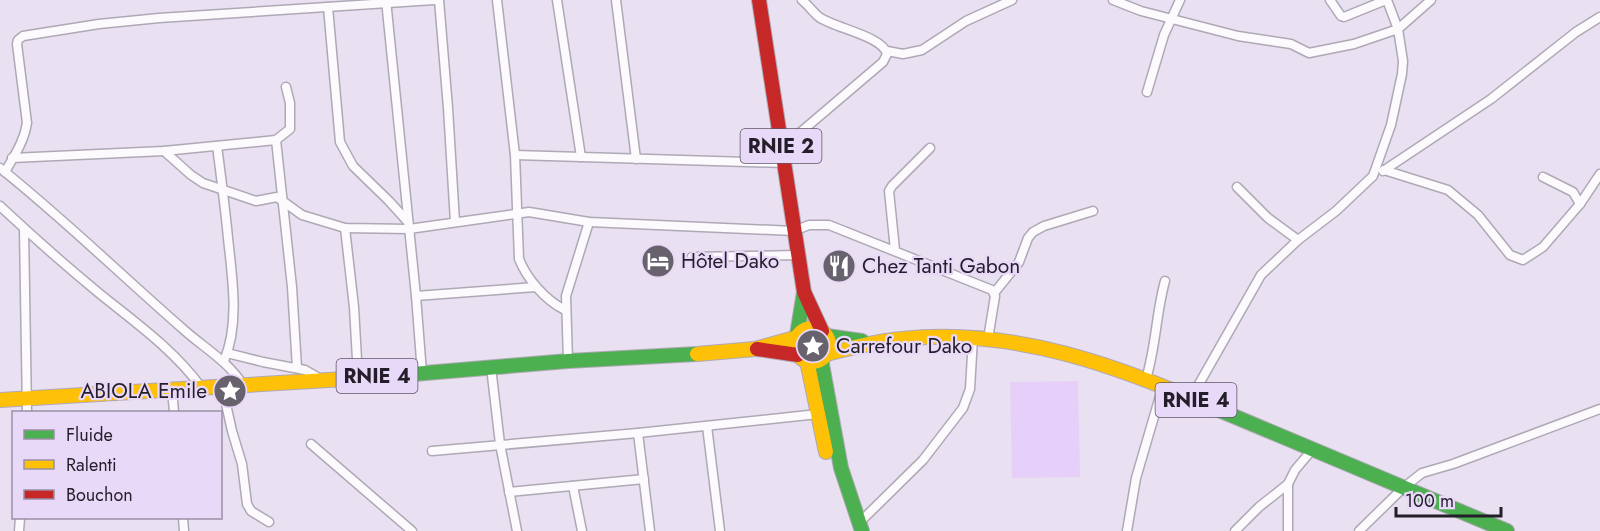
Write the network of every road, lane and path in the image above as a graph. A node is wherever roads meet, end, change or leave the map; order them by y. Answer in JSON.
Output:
{"nodes":[{"id":1,"x":434,"y":0,"type":"edge"},
{"id":2,"x":439,"y":0,"type":"edge"},
{"id":3,"x":497,"y":0,"type":"edge"},
{"id":4,"x":557,"y":0,"type":"edge"},
{"id":5,"x":616,"y":0,"type":"edge"},
{"id":6,"x":759,"y":0,"type":"edge"},
{"id":7,"x":802,"y":0,"type":"edge"},
{"id":8,"x":1012,"y":0,"type":"edge"},
{"id":9,"x":1113,"y":0,"type":"edge"},
{"id":10,"x":1180,"y":0,"type":"edge"},
{"id":11,"x":1329,"y":0,"type":"edge"},
{"id":12,"x":1387,"y":0,"type":"edge"},
{"id":13,"x":1431,"y":0,"type":"edge"},
{"id":14,"x":386,"y":2,"type":"edge"},
{"id":15,"x":328,"y":7,"type":"junction"},
{"id":16,"x":1171,"y":17,"type":"junction"},
{"id":17,"x":1600,"y":17,"type":"edge"},
{"id":18,"x":1398,"y":29,"type":"junction"},
{"id":19,"x":887,"y":51,"type":"junction"},
{"id":20,"x":286,"y":87,"type":"dead end"},
{"id":21,"x":1147,"y":92,"type":"dead end"},
{"id":22,"x":276,"y":140,"type":"junction"},
{"id":23,"x":217,"y":146,"type":"junction"},
{"id":24,"x":930,"y":148,"type":"dead end"},
{"id":25,"x":781,"y":149,"type":"junction"},
{"id":26,"x":164,"y":151,"type":"junction"},
{"id":27,"x":515,"y":155,"type":"junction"},
{"id":28,"x":581,"y":157,"type":"junction"},
{"id":29,"x":12,"y":158,"type":"junction"},
{"id":30,"x":636,"y":159,"type":"junction"},
{"id":31,"x":784,"y":163,"type":"junction"},
{"id":32,"x":2,"y":170,"type":"edge"},
{"id":33,"x":1384,"y":170,"type":"junction"},
{"id":34,"x":1600,"y":174,"type":"edge"},
{"id":35,"x":1373,"y":176,"type":"junction"},
{"id":36,"x":1543,"y":177,"type":"dead end"},
{"id":37,"x":1237,"y":187,"type":"dead end"},
{"id":38,"x":223,"y":190,"type":"junction"},
{"id":39,"x":284,"y":202,"type":"junction"},
{"id":40,"x":1580,"y":204,"type":"junction"},
{"id":41,"x":0,"y":206,"type":"edge"},
{"id":42,"x":1093,"y":211,"type":"dead end"},
{"id":43,"x":517,"y":214,"type":"junction"},
{"id":44,"x":455,"y":222,"type":"junction"},
{"id":45,"x":589,"y":222,"type":"junction"},
{"id":46,"x":408,"y":225,"type":"junction"},
{"id":47,"x":345,"y":228,"type":"junction"},
{"id":48,"x":24,"y":229,"type":"junction"},
{"id":49,"x":794,"y":231,"type":"junction"},
{"id":50,"x":1298,"y":240,"type":"junction"},
{"id":51,"x":895,"y":250,"type":"junction"},
{"id":52,"x":798,"y":255,"type":"junction"},
{"id":53,"x":692,"y":257,"type":"dead end"},
{"id":54,"x":1166,"y":281,"type":"dead end"},
{"id":55,"x":536,"y":287,"type":"junction"},
{"id":56,"x":804,"y":292,"type":"junction"},
{"id":57,"x":995,"y":292,"type":"junction"},
{"id":58,"x":416,"y":296,"type":"junction"},
{"id":59,"x":565,"y":310,"type":"junction"},
{"id":60,"x":824,"y":333,"type":"junction"},
{"id":61,"x":796,"y":337,"type":"junction"},
{"id":62,"x":972,"y":338,"type":"junction"},
{"id":63,"x":988,"y":339,"type":"junction"},
{"id":64,"x":867,"y":342,"type":"junction"},
{"id":65,"x":755,"y":349,"type":"junction"},
{"id":66,"x":226,"y":357,"type":"junction"},
{"id":67,"x":813,"y":357,"type":"junction"},
{"id":68,"x":568,"y":361,"type":"junction"},
{"id":69,"x":491,"y":367,"type":"junction"},
{"id":70,"x":297,"y":368,"type":"junction"},
{"id":71,"x":422,"y":373,"type":"junction"},
{"id":72,"x":358,"y":377,"type":"junction"},
{"id":73,"x":319,"y":379,"type":"junction"},
{"id":74,"x":1146,"y":379,"type":"junction"},
{"id":75,"x":243,"y":385,"type":"junction"},
{"id":76,"x":222,"y":386,"type":"junction"},
{"id":77,"x":1163,"y":386,"type":"junction"},
{"id":78,"x":202,"y":388,"type":"junction"},
{"id":79,"x":172,"y":390,"type":"junction"},
{"id":80,"x":26,"y":398,"type":"junction"},
{"id":81,"x":1191,"y":398,"type":"junction"},
{"id":82,"x":0,"y":400,"type":"edge"},
{"id":83,"x":1600,"y":409,"type":"edge"},
{"id":84,"x":27,"y":411,"type":"edge"},
{"id":85,"x":174,"y":411,"type":"edge"},
{"id":86,"x":818,"y":414,"type":"junction"},
{"id":87,"x":707,"y":426,"type":"junction"},
{"id":88,"x":638,"y":433,"type":"junction"},
{"id":89,"x":311,"y":444,"type":"dead end"},
{"id":90,"x":500,"y":444,"type":"junction"},
{"id":91,"x":1312,"y":450,"type":"junction"},
{"id":92,"x":432,"y":451,"type":"dead end"},
{"id":93,"x":644,"y":479,"type":"junction"},
{"id":94,"x":1288,"y":484,"type":"junction"},
{"id":95,"x":573,"y":486,"type":"junction"},
{"id":96,"x":1403,"y":488,"type":"junction"},
{"id":97,"x":509,"y":492,"type":"junction"},
{"id":98,"x":269,"y":522,"type":"dead end"},
{"id":99,"x":857,"y":528,"type":"edge"},
{"id":100,"x":412,"y":531,"type":"edge"},
{"id":101,"x":517,"y":531,"type":"edge"},
{"id":102,"x":582,"y":531,"type":"edge"},
{"id":103,"x":650,"y":531,"type":"edge"},
{"id":104,"x":720,"y":531,"type":"edge"},
{"id":105,"x":1127,"y":531,"type":"edge"},
{"id":106,"x":1235,"y":531,"type":"edge"},
{"id":107,"x":1288,"y":531,"type":"edge"},
{"id":108,"x":1359,"y":531,"type":"edge"},
{"id":109,"x":1508,"y":531,"type":"edge"}],
"edges":[{"from":1,"to":14,"type":"street"},
{"from":2,"to":44,"type":"street"},
{"from":3,"to":27,"type":"street"},
{"from":4,"to":28,"type":"street"},
{"from":5,"to":30,"type":"street"},
{"from":6,"to":25,"type":"main road","number":"RNIE 2"},
{"from":7,"to":19,"type":"street"},
{"from":8,"to":19,"type":"street"},
{"from":9,"to":16,"type":"street"},
{"from":10,"to":16,"type":"street"},
{"from":11,"to":12,"type":"street"},
{"from":12,"to":18,"type":"street"},
{"from":13,"to":18,"type":"street"},
{"from":14,"to":15,"type":"street"},
{"from":14,"to":46,"type":"street"},
{"from":15,"to":29,"type":"street"},
{"from":15,"to":46,"type":"street"},
{"from":16,"to":18,"type":"street"},
{"from":16,"to":21,"type":"street"},
{"from":17,"to":33,"type":"street"},
{"from":18,"to":35,"type":"street"},
{"from":19,"to":25,"type":"street"},
{"from":20,"to":22,"type":"street"},
{"from":22,"to":23,"type":"street"},
{"from":22,"to":39,"type":"street"},
{"from":23,"to":26,"type":"street"},
{"from":23,"to":38,"type":"street"},
{"from":24,"to":51,"type":"street"},
{"from":25,"to":31,"type":"main road","number":"RNIE 2"},
{"from":26,"to":29,"type":"street"},
{"from":26,"to":38,"type":"street"},
{"from":27,"to":28,"type":"street"},
{"from":27,"to":43,"type":"street"},
{"from":28,"to":30,"type":"street"},
{"from":29,"to":32,"type":"street"},
{"from":30,"to":31,"type":"street"},
{"from":31,"to":49,"type":"main road","number":"RNIE 2"},
{"from":32,"to":66,"type":"street"},
{"from":33,"to":35,"type":"street"},
{"from":33,"to":40,"type":"street"},
{"from":34,"to":40,"type":"street"},
{"from":35,"to":50,"type":"street"},
{"from":36,"to":40,"type":"street"},
{"from":37,"to":50,"type":"street"},
{"from":38,"to":39,"type":"street"},
{"from":38,"to":66,"type":"street"},
{"from":39,"to":47,"type":"street"},
{"from":39,"to":70,"type":"street"},
{"from":41,"to":48,"type":"street"},
{"from":42,"to":57,"type":"street"},
{"from":43,"to":44,"type":"street"},
{"from":43,"to":45,"type":"street"},
{"from":43,"to":55,"type":"street"},
{"from":44,"to":46,"type":"street"},
{"from":45,"to":49,"type":"street"},
{"from":45,"to":59,"type":"street"},
{"from":46,"to":47,"type":"street"},
{"from":46,"to":58,"type":"street"},
{"from":47,"to":72,"type":"street"},
{"from":48,"to":78,"type":"street"},
{"from":48,"to":80,"type":"street"},
{"from":49,"to":51,"type":"street"},
{"from":49,"to":52,"type":"main road","number":"RNIE 2"},
{"from":50,"to":81,"type":"street"},
{"from":51,"to":57,"type":"street"},
{"from":52,"to":53,"type":"street"},
{"from":52,"to":56,"type":"main road","number":"RNIE 2"},
{"from":54,"to":74,"type":"street"},
{"from":55,"to":58,"type":"street"},
{"from":55,"to":59,"type":"street"},
{"from":56,"to":60,"type":"main road"},
{"from":56,"to":61,"type":"main road"},
{"from":57,"to":63,"type":"street"},
{"from":58,"to":71,"type":"street"},
{"from":59,"to":68,"type":"street"},
{"from":60,"to":61,"type":"main road"},
{"from":60,"to":64,"type":"main road","number":"RNIE 4"},
{"from":60,"to":67,"type":"main road"},
{"from":61,"to":65,"type":"main road","number":"RNIE 4"},
{"from":61,"to":67,"type":"main road"},
{"from":62,"to":63,"type":"main road","number":"RNIE 4"},
{"from":62,"to":64,"type":"main road","number":"RNIE 4"},
{"from":62,"to":99,"type":"street"},
{"from":63,"to":74,"type":"main road","number":"RNIE 4"},
{"from":64,"to":67,"type":"main road","number":"RNIE 4"},
{"from":65,"to":67,"type":"main road","number":"RNIE 4"},
{"from":65,"to":68,"type":"main road","number":"RNIE 4"},
{"from":66,"to":70,"type":"street"},
{"from":66,"to":75,"type":"street"},
{"from":67,"to":86,"type":"main road"},
{"from":67,"to":99,"type":"main road"},
{"from":68,"to":69,"type":"main road","number":"RNIE 4"},
{"from":69,"to":71,"type":"main road","number":"RNIE 4"},
{"from":69,"to":90,"type":"street"},
{"from":70,"to":73,"type":"street"},
{"from":71,"to":72,"type":"main road","number":"RNIE 4"},
{"from":72,"to":73,"type":"main road","number":"RNIE 4"},
{"from":73,"to":75,"type":"main road","number":"RNIE 4"},
{"from":74,"to":77,"type":"main road","number":"RNIE 4"},
{"from":75,"to":76,"type":"main road","number":"RNIE 4"},
{"from":76,"to":78,"type":"main road","number":"RNIE 4"},
{"from":76,"to":98,"type":"street"},
{"from":77,"to":81,"type":"main road","number":"RNIE 4"},
{"from":77,"to":105,"type":"street"},
{"from":78,"to":79,"type":"main road","number":"RNIE 4"},
{"from":79,"to":80,"type":"main road","number":"RNIE 4"},
{"from":79,"to":85,"type":"street"},
{"from":80,"to":82,"type":"main road","number":"RNIE 4"},
{"from":80,"to":84,"type":"street"},
{"from":81,"to":91,"type":"main road","number":"RNIE 4"},
{"from":83,"to":96,"type":"street"},
{"from":86,"to":87,"type":"street"},
{"from":86,"to":99,"type":"main road"},
{"from":87,"to":88,"type":"street"},
{"from":87,"to":104,"type":"street"},
{"from":88,"to":90,"type":"street"},
{"from":88,"to":93,"type":"street"},
{"from":89,"to":100,"type":"street"},
{"from":90,"to":92,"type":"street"},
{"from":90,"to":97,"type":"street"},
{"from":91,"to":94,"type":"street"},
{"from":91,"to":96,"type":"main road","number":"RNIE 4"},
{"from":93,"to":95,"type":"street"},
{"from":93,"to":103,"type":"street"},
{"from":94,"to":106,"type":"street"},
{"from":94,"to":107,"type":"street"},
{"from":95,"to":97,"type":"street"},
{"from":95,"to":102,"type":"street"},
{"from":96,"to":108,"type":"street"},
{"from":96,"to":109,"type":"main road","number":"RNIE 4"},
{"from":97,"to":101,"type":"street"}]}
